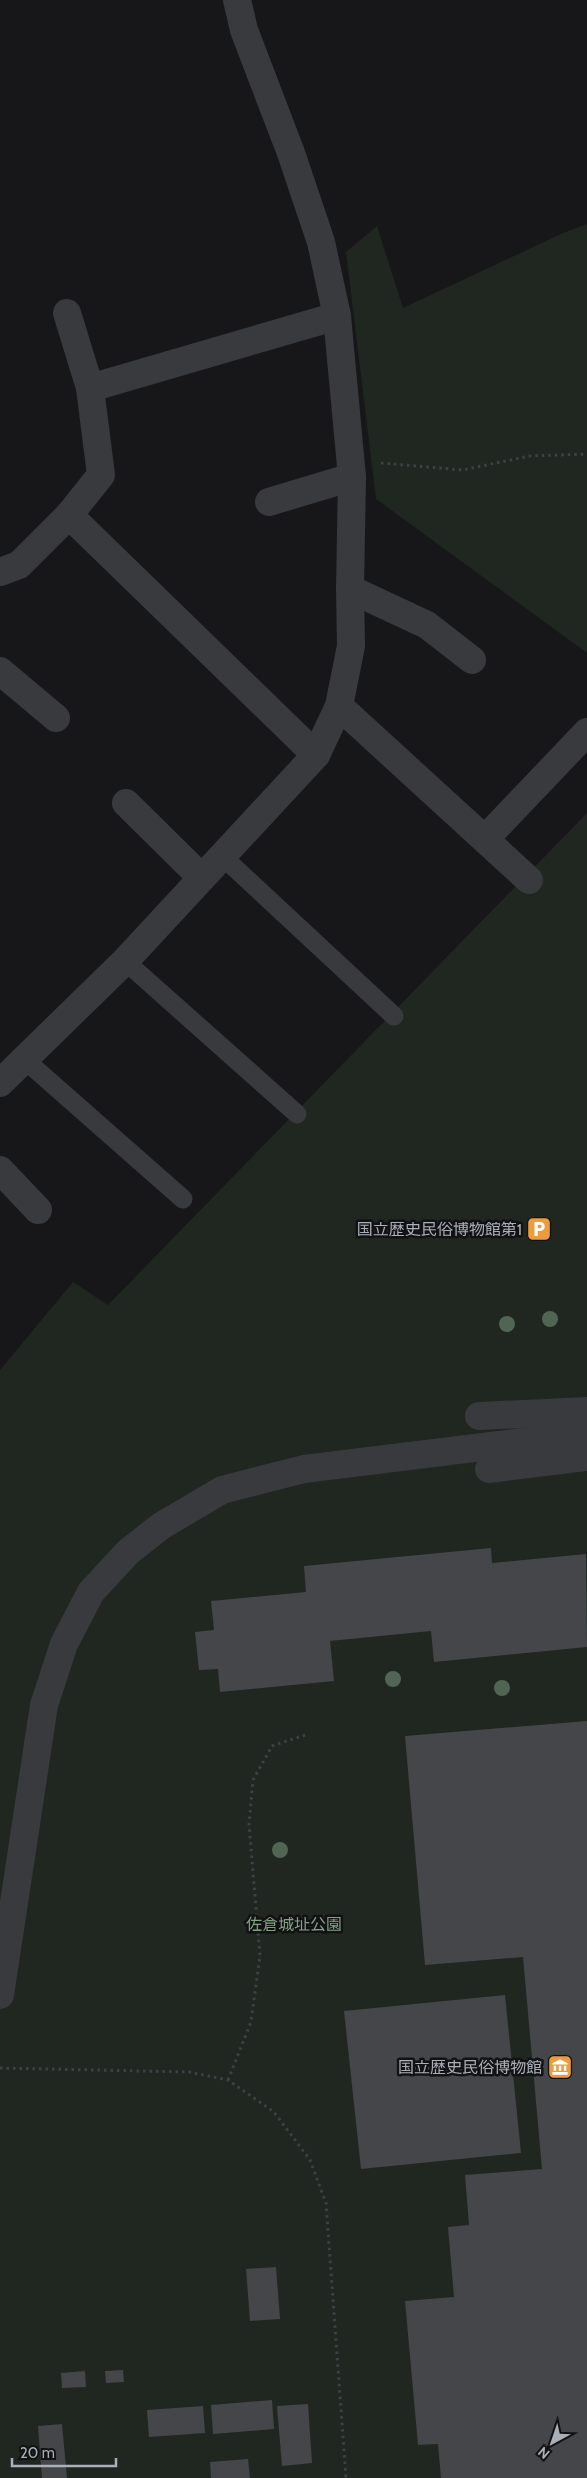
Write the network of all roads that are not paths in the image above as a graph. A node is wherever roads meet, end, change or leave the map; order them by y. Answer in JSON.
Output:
{"nodes":[{"id":1,"x":237,"y":0,"type":"edge"},
{"id":2,"x":67,"y":313,"type":"dead end"},
{"id":3,"x":337,"y":316,"type":"junction"},
{"id":4,"x":90,"y":388,"type":"junction"},
{"id":5,"x":351,"y":469,"type":"junction"},
{"id":6,"x":269,"y":502,"type":"dead end"},
{"id":7,"x":68,"y":514,"type":"junction"},
{"id":8,"x":0,"y":572,"type":"edge"},
{"id":9,"x":350,"y":588,"type":"junction"},
{"id":10,"x":472,"y":660,"type":"dead end"},
{"id":11,"x":0,"y":671,"type":"edge"},
{"id":12,"x":339,"y":706,"type":"junction"},
{"id":13,"x":56,"y":718,"type":"dead end"},
{"id":14,"x":587,"y":732,"type":"edge"},
{"id":15,"x":316,"y":755,"type":"junction"},
{"id":16,"x":126,"y":803,"type":"dead end"},
{"id":17,"x":485,"y":839,"type":"junction"},
{"id":18,"x":222,"y":856,"type":"junction"},
{"id":19,"x":201,"y":876,"type":"junction"},
{"id":20,"x":529,"y":880,"type":"dead end"},
{"id":21,"x":125,"y":961,"type":"junction"},
{"id":22,"x":394,"y":1016,"type":"dead end"},
{"id":23,"x":24,"y":1059,"type":"junction"},
{"id":24,"x":0,"y":1083,"type":"edge"},
{"id":25,"x":297,"y":1114,"type":"dead end"},
{"id":26,"x":0,"y":1170,"type":"edge"},
{"id":27,"x":183,"y":1199,"type":"dead end"},
{"id":28,"x":38,"y":1210,"type":"dead end"},
{"id":29,"x":587,"y":1411,"type":"edge"},
{"id":30,"x":479,"y":1416,"type":"dead end"},
{"id":31,"x":587,"y":1434,"type":"edge"},
{"id":32,"x":587,"y":1457,"type":"edge"},
{"id":33,"x":489,"y":1469,"type":"dead end"},
{"id":34,"x":0,"y":1995,"type":"edge"}],
"edges":[{"from":1,"to":3,"type":"street"},
{"from":2,"to":4,"type":"street"},
{"from":3,"to":4,"type":"street"},
{"from":3,"to":5,"type":"street"},
{"from":4,"to":7,"type":"street"},
{"from":5,"to":6,"type":"street"},
{"from":5,"to":9,"type":"street"},
{"from":7,"to":8,"type":"street"},
{"from":7,"to":15,"type":"street"},
{"from":9,"to":10,"type":"street"},
{"from":9,"to":12,"type":"street"},
{"from":11,"to":13,"type":"street"},
{"from":12,"to":15,"type":"street"},
{"from":12,"to":17,"type":"street"},
{"from":14,"to":17,"type":"street"},
{"from":15,"to":18,"type":"street"},
{"from":16,"to":19,"type":"street"},
{"from":17,"to":20,"type":"street"},
{"from":18,"to":19,"type":"street"},
{"from":18,"to":22,"type":"lane"},
{"from":19,"to":21,"type":"street"},
{"from":21,"to":23,"type":"street"},
{"from":21,"to":25,"type":"lane"},
{"from":23,"to":24,"type":"street"},
{"from":23,"to":27,"type":"lane"},
{"from":26,"to":28,"type":"street"},
{"from":29,"to":30,"type":"street"},
{"from":31,"to":34,"type":"street"},
{"from":32,"to":33,"type":"street"}]}
